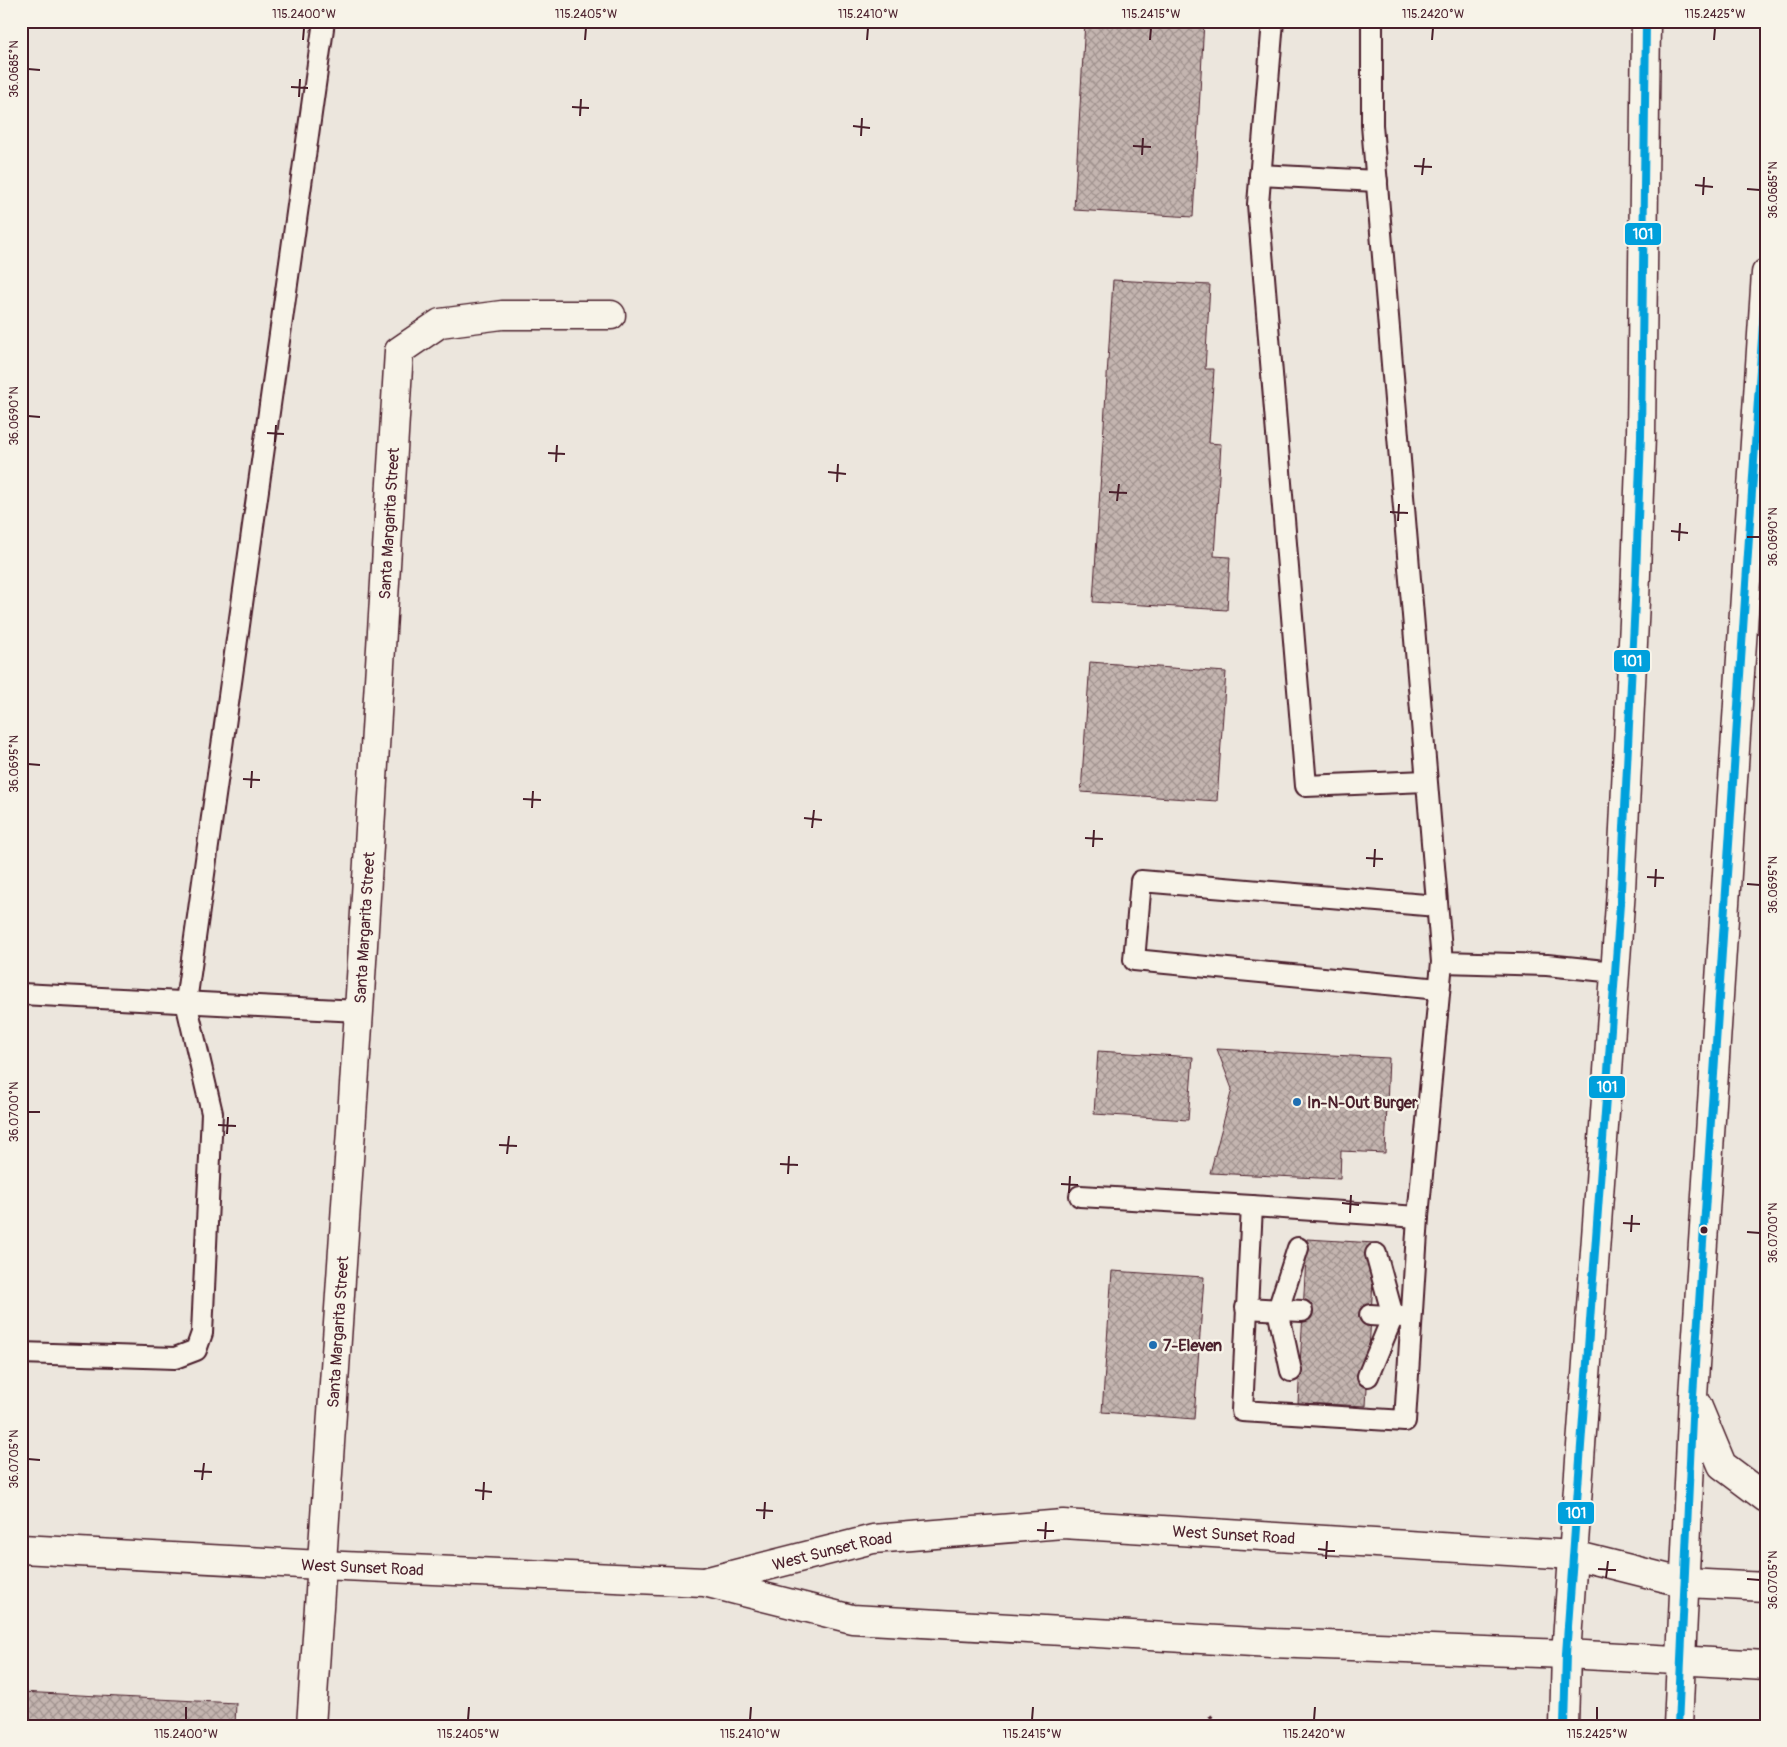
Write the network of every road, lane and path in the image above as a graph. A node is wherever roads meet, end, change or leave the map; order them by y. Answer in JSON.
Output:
{"nodes":[{"id":1,"x":324,"y":21,"type":"edge"},
{"id":2,"x":1273,"y":21,"type":"edge"},
{"id":3,"x":1372,"y":21,"type":"edge"},
{"id":4,"x":1646,"y":21,"type":"edge"},
{"id":5,"x":1260,"y":175,"type":"junction"},
{"id":6,"x":1377,"y":181,"type":"junction"},
{"id":7,"x":1766,"y":273,"type":"edge"},
{"id":8,"x":611,"y":315,"type":"dead end"},
{"id":9,"x":1426,"y":781,"type":"junction"},
{"id":10,"x":1437,"y":906,"type":"junction"},
{"id":11,"x":1442,"y":962,"type":"junction"},
{"id":12,"x":1615,"y":972,"type":"junction"},
{"id":13,"x":1439,"y":988,"type":"junction"},
{"id":14,"x":21,"y":994,"type":"edge"},
{"id":15,"x":186,"y":1002,"type":"junction"},
{"id":16,"x":359,"y":1011,"type":"junction"},
{"id":17,"x":1080,"y":1196,"type":"dead end"},
{"id":18,"x":1252,"y":1206,"type":"junction"},
{"id":19,"x":1418,"y":1217,"type":"junction"},
{"id":20,"x":1298,"y":1248,"type":"dead end"},
{"id":21,"x":1376,"y":1254,"type":"dead end"},
{"id":22,"x":1246,"y":1308,"type":"junction"},
{"id":23,"x":1278,"y":1310,"type":"junction"},
{"id":24,"x":1302,"y":1311,"type":"dead end"},
{"id":25,"x":1370,"y":1315,"type":"dead end"},
{"id":26,"x":1402,"y":1317,"type":"junction"},
{"id":27,"x":21,"y":1353,"type":"edge"},
{"id":28,"x":1291,"y":1371,"type":"dead end"},
{"id":29,"x":1368,"y":1376,"type":"dead end"},
{"id":30,"x":1693,"y":1396,"type":"junction"},
{"id":31,"x":1766,"y":1498,"type":"edge"},
{"id":32,"x":21,"y":1549,"type":"edge"},
{"id":33,"x":1574,"y":1555,"type":"junction"},
{"id":34,"x":321,"y":1565,"type":"junction"},
{"id":35,"x":704,"y":1582,"type":"junction"},
{"id":36,"x":1686,"y":1584,"type":"junction"},
{"id":37,"x":1766,"y":1587,"type":"edge"},
{"id":38,"x":1566,"y":1654,"type":"junction"},
{"id":39,"x":1681,"y":1661,"type":"junction"},
{"id":40,"x":1766,"y":1664,"type":"edge"},
{"id":41,"x":1215,"y":1712,"type":"dead end"},
{"id":42,"x":311,"y":1726,"type":"edge"},
{"id":43,"x":1207,"y":1726,"type":"edge"},
{"id":44,"x":1564,"y":1726,"type":"edge"},
{"id":45,"x":1678,"y":1726,"type":"edge"}],
"edges":[{"from":1,"to":15,"type":"lane"},
{"from":2,"to":5,"type":"lane"},
{"from":3,"to":6,"type":"lane"},
{"from":4,"to":12,"type":"main road"},
{"from":5,"to":6,"type":"lane"},
{"from":5,"to":9,"type":"lane"},
{"from":6,"to":9,"type":"lane"},
{"from":7,"to":30,"type":"main road"},
{"from":8,"to":16,"type":"main road","name":"Santa Margarita Street"},
{"from":9,"to":10,"type":"lane"},
{"from":10,"to":11,"type":"lane"},
{"from":10,"to":13,"type":"lane"},
{"from":11,"to":12,"type":"lane"},
{"from":11,"to":13,"type":"lane"},
{"from":12,"to":33,"type":"main road"},
{"from":13,"to":19,"type":"lane"},
{"from":14,"to":15,"type":"lane"},
{"from":15,"to":16,"type":"lane"},
{"from":15,"to":27,"type":"lane"},
{"from":16,"to":34,"type":"main road","name":"Santa Margarita Street"},
{"from":17,"to":18,"type":"lane"},
{"from":18,"to":19,"type":"lane"},
{"from":18,"to":22,"type":"lane"},
{"from":19,"to":26,"type":"lane"},
{"from":20,"to":23,"type":"lane"},
{"from":21,"to":26,"type":"lane"},
{"from":22,"to":23,"type":"lane"},
{"from":22,"to":26,"type":"lane"},
{"from":23,"to":24,"type":"lane"},
{"from":23,"to":28,"type":"lane"},
{"from":25,"to":26,"type":"lane"},
{"from":26,"to":29,"type":"lane"},
{"from":30,"to":31,"type":"main road"},
{"from":30,"to":36,"type":"main road"},
{"from":32,"to":34,"type":"main road","name":"West Sunset Road"},
{"from":33,"to":35,"type":"main road","name":"West Sunset Road"},
{"from":33,"to":36,"type":"main road","name":"West Sunset Road"},
{"from":33,"to":38,"type":"main road"},
{"from":34,"to":35,"type":"main road","name":"West Sunset Road"},
{"from":34,"to":42,"type":"main road","name":"Santa Margarita Street"},
{"from":35,"to":38,"type":"main road","name":"West Sunset Road"},
{"from":36,"to":37,"type":"main road","name":"West Sunset Road"},
{"from":36,"to":39,"type":"main road"},
{"from":38,"to":39,"type":"main road","name":"West Sunset Road"},
{"from":38,"to":44,"type":"main road"},
{"from":39,"to":40,"type":"main road","name":"West Sunset Road"},
{"from":39,"to":45,"type":"main road"},
{"from":41,"to":43,"type":"path"}]}
